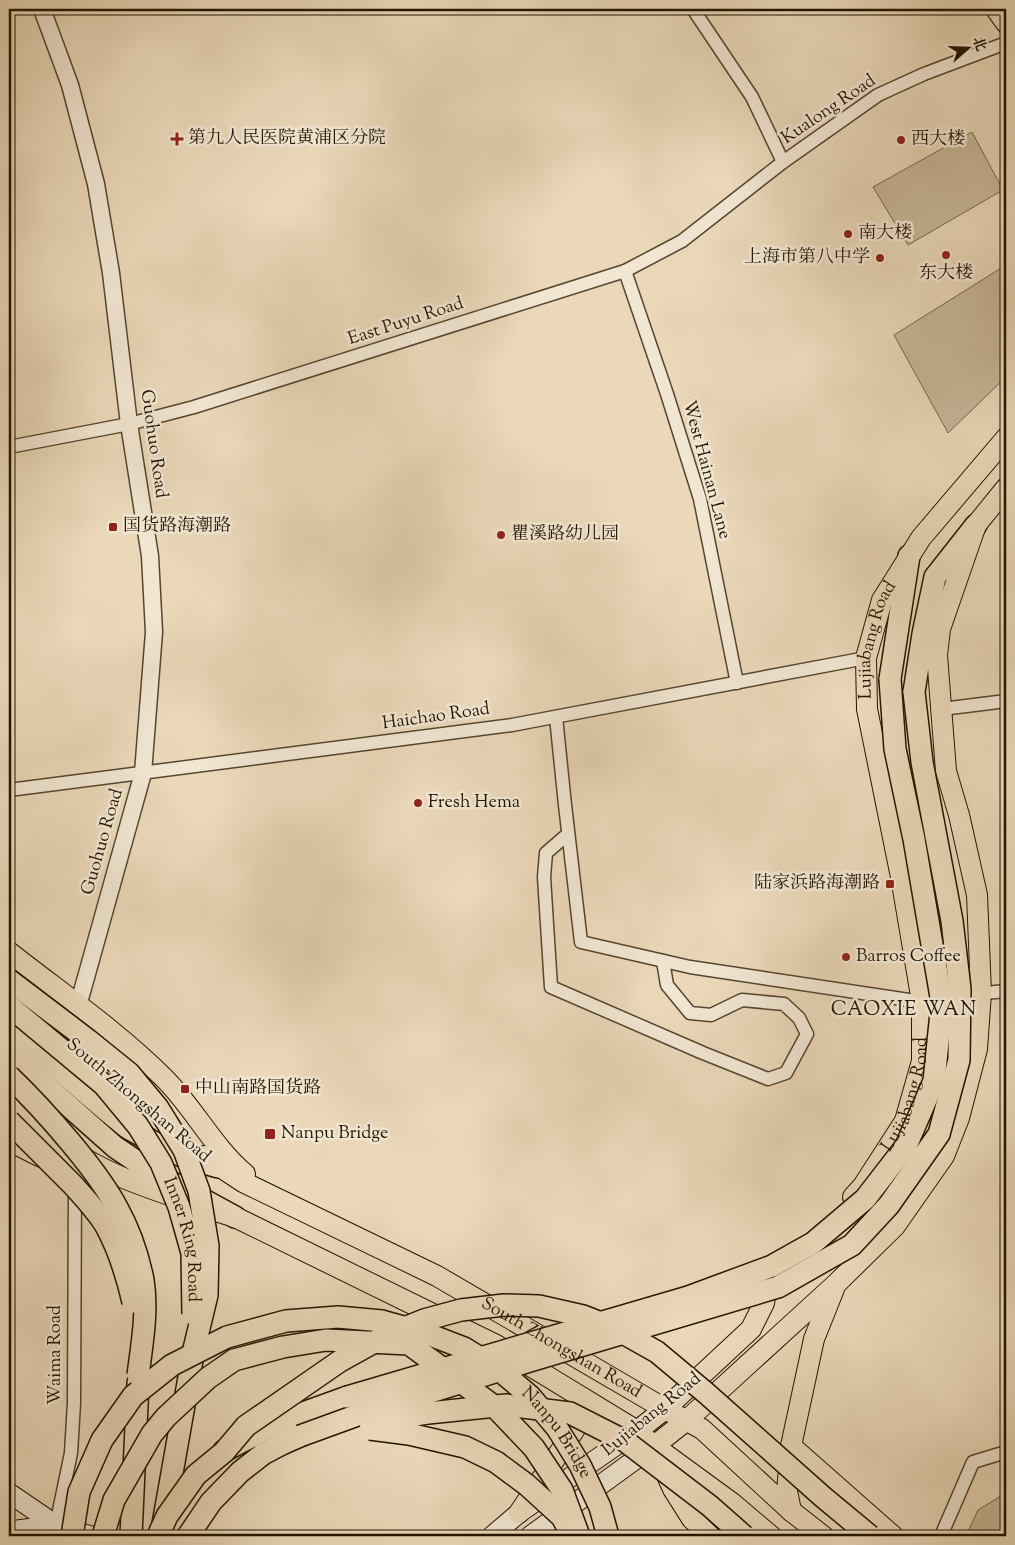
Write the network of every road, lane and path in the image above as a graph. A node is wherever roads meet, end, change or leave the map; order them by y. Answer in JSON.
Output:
{"nodes":[{"id":1,"x":42,"y":9,"type":"edge"},
{"id":2,"x":693,"y":9,"type":"edge"},
{"id":3,"x":996,"y":9,"type":"edge"},
{"id":4,"x":1006,"y":23,"type":"edge"},
{"id":5,"x":1006,"y":42,"type":"edge"},
{"id":6,"x":783,"y":162,"type":"junction"},
{"id":7,"x":625,"y":271,"type":"junction"},
{"id":8,"x":129,"y":424,"type":"junction"},
{"id":9,"x":1006,"y":438,"type":"edge"},
{"id":10,"x":9,"y":448,"type":"edge"},
{"id":11,"x":1006,"y":488,"type":"edge"},
{"id":12,"x":976,"y":525,"type":"junction"},
{"id":13,"x":909,"y":556,"type":"junction"},
{"id":14,"x":866,"y":658,"type":"junction"},
{"id":15,"x":737,"y":683,"type":"junction"},
{"id":16,"x":1006,"y":700,"type":"edge"},
{"id":17,"x":942,"y":709,"type":"junction"},
{"id":18,"x":556,"y":717,"type":"junction"},
{"id":19,"x":143,"y":773,"type":"junction"},
{"id":20,"x":9,"y":790,"type":"edge"},
{"id":21,"x":568,"y":834,"type":"junction"},
{"id":22,"x":9,"y":952,"type":"edge"},
{"id":23,"x":662,"y":961,"type":"junction"},
{"id":24,"x":9,"y":980,"type":"edge"},
{"id":25,"x":1006,"y":992,"type":"edge"},
{"id":26,"x":981,"y":993,"type":"junction"},
{"id":27,"x":9,"y":994,"type":"edge"},
{"id":28,"x":922,"y":1002,"type":"junction"},
{"id":29,"x":9,"y":1006,"type":"edge"},
{"id":30,"x":78,"y":1006,"type":"junction"},
{"id":31,"x":9,"y":1027,"type":"edge"},
{"id":32,"x":9,"y":1053,"type":"edge"},
{"id":33,"x":9,"y":1076,"type":"edge"},
{"id":34,"x":9,"y":1099,"type":"edge"},
{"id":35,"x":9,"y":1122,"type":"edge"},
{"id":36,"x":9,"y":1140,"type":"edge"},
{"id":37,"x":218,"y":1167,"type":"junction"},
{"id":38,"x":75,"y":1170,"type":"junction"},
{"id":39,"x":130,"y":1181,"type":"junction"},
{"id":40,"x":274,"y":1198,"type":"junction"},
{"id":41,"x":235,"y":1217,"type":"junction"},
{"id":42,"x":836,"y":1284,"type":"junction"},
{"id":43,"x":194,"y":1349,"type":"junction"},
{"id":44,"x":533,"y":1369,"type":"junction"},
{"id":45,"x":138,"y":1375,"type":"junction"},
{"id":46,"x":664,"y":1409,"type":"junction"},
{"id":47,"x":581,"y":1420,"type":"junction"},
{"id":48,"x":687,"y":1420,"type":"junction"},
{"id":49,"x":637,"y":1431,"type":"junction"},
{"id":50,"x":300,"y":1436,"type":"junction"},
{"id":51,"x":654,"y":1446,"type":"junction"},
{"id":52,"x":791,"y":1446,"type":"junction"},
{"id":53,"x":224,"y":1452,"type":"junction"},
{"id":54,"x":1006,"y":1452,"type":"edge"},
{"id":55,"x":9,"y":1493,"type":"edge"},
{"id":56,"x":791,"y":1511,"type":"junction"},
{"id":57,"x":519,"y":1514,"type":"junction"},
{"id":58,"x":9,"y":1530,"type":"edge"},
{"id":59,"x":59,"y":1532,"type":"edge"},
{"id":60,"x":91,"y":1536,"type":"edge"},
{"id":61,"x":103,"y":1536,"type":"edge"},
{"id":62,"x":131,"y":1536,"type":"edge"},
{"id":63,"x":160,"y":1536,"type":"edge"},
{"id":64,"x":188,"y":1536,"type":"edge"},
{"id":65,"x":492,"y":1536,"type":"edge"},
{"id":66,"x":530,"y":1536,"type":"edge"},
{"id":67,"x":572,"y":1536,"type":"edge"},
{"id":68,"x":579,"y":1536,"type":"edge"},
{"id":69,"x":608,"y":1536,"type":"edge"},
{"id":70,"x":710,"y":1536,"type":"edge"},
{"id":71,"x":744,"y":1536,"type":"edge"},
{"id":72,"x":771,"y":1536,"type":"edge"},
{"id":73,"x":823,"y":1536,"type":"edge"},
{"id":74,"x":870,"y":1536,"type":"edge"},
{"id":75,"x":893,"y":1536,"type":"edge"},
{"id":76,"x":941,"y":1536,"type":"edge"}],
"edges":[{"from":1,"to":8,"type":"street","name":"Guohuo Road"},
{"from":2,"to":6,"type":"street"},
{"from":3,"to":4,"type":"main road"},
{"from":5,"to":6,"type":"street","name":"Kualong Road"},
{"from":6,"to":7,"type":"street","name":"East Puyu Road"},
{"from":7,"to":8,"type":"street","name":"East Puyu Road"},
{"from":7,"to":15,"type":"street","name":"West Hainan Lane"},
{"from":8,"to":10,"type":"street","name":"East Puyu Road"},
{"from":8,"to":19,"type":"street","name":"Guohuo Road"},
{"from":9,"to":13,"type":"main road","name":"Lujiabang Road"},
{"from":11,"to":12,"type":"main road","name":"Lujiabang Road"},
{"from":12,"to":17,"type":"main road","name":"Lujiabang Road"},
{"from":12,"to":50,"type":"highway","bridge":true},
{"from":13,"to":14,"type":"main road","name":"Lujiabang Road"},
{"from":13,"to":53,"type":"highway","bridge":true},
{"from":14,"to":15,"type":"street","name":"Haichao Road"},
{"from":14,"to":28,"type":"main road","name":"Lujiabang Road"},
{"from":15,"to":18,"type":"street","name":"Haichao Road"},
{"from":16,"to":17,"type":"street"},
{"from":17,"to":26,"type":"main road","name":"Lujiabang Road"},
{"from":18,"to":19,"type":"street","name":"Haichao Road"},
{"from":18,"to":21,"type":"street"},
{"from":19,"to":20,"type":"street","name":"Haichao Road"},
{"from":19,"to":30,"type":"street","name":"Guohuo Road"},
{"from":21,"to":23,"type":"street"},
{"from":21,"to":23,"type":"street"},
{"from":22,"to":30,"type":"main road","name":"South Zhongshan Road"},
{"from":23,"to":28,"type":"street"},
{"from":24,"to":43,"type":"highway","bridge":true},
{"from":25,"to":26,"type":"street"},
{"from":26,"to":28,"type":"street"},
{"from":26,"to":42,"type":"main road","name":"Lujiabang Road"},
{"from":27,"to":37,"type":"main road","name":"South Zhongshan Road"},
{"from":28,"to":46,"type":"main road","name":"Lujiabang Road"},
{"from":29,"to":43,"type":"highway","name":"Inner Ring Road","bridge":true},
{"from":30,"to":40,"type":"main road","name":"South Zhongshan Road"},
{"from":31,"to":37,"type":"highway"},
{"from":32,"to":41,"type":"highway"},
{"from":33,"to":45,"type":"highway","bridge":true},
{"from":34,"to":38,"type":"main road"},
{"from":34,"to":39,"type":"main road","name":"South Zhongshan Road"},
{"from":35,"to":45,"type":"highway","bridge":true},
{"from":36,"to":38,"type":"main road","name":"South Zhongshan Road"},
{"from":37,"to":40,"type":"main road","name":"South Zhongshan Road"},
{"from":38,"to":39,"type":"main road","name":"South Zhongshan Road"},
{"from":38,"to":59,"type":"street","name":"Waima Road"},
{"from":39,"to":41,"type":"main road","name":"South Zhongshan Road"},
{"from":40,"to":46,"type":"main road","name":"South Zhongshan Road"},
{"from":41,"to":44,"type":"main road","name":"South Zhongshan Road"},
{"from":42,"to":48,"type":"main road","name":"Lujiabang Road"},
{"from":42,"to":52,"type":"main road"},
{"from":43,"to":63,"type":"highway","name":"Inner Ring Road","bridge":true},
{"from":44,"to":47,"type":"main road"},
{"from":44,"to":49,"type":"main road","name":"South Zhongshan Road"},
{"from":45,"to":62,"type":"highway","bridge":true},
{"from":46,"to":48,"type":"main road","name":"South Zhongshan Road"},
{"from":46,"to":49,"type":"main road","name":"Lujiabang Road"},
{"from":47,"to":49,"type":"main road"},
{"from":47,"to":57,"type":"main road"},
{"from":48,"to":51,"type":"main road","name":"Lujiabang Road"},
{"from":48,"to":56,"type":"main road","name":"South Zhongshan Road"},
{"from":49,"to":51,"type":"main road","name":"South Zhongshan Road"},
{"from":49,"to":57,"type":"main road","name":"Lujiabang Road"},
{"from":50,"to":64,"type":"highway"},
{"from":50,"to":67,"type":"highway","bridge":true},
{"from":50,"to":71,"type":"highway","bridge":true},
{"from":51,"to":66,"type":"main road","name":"Lujiabang Road"},
{"from":51,"to":70,"type":"main road","name":"South Zhongshan Road"},
{"from":51,"to":72,"type":"main road","name":"South Zhongshan Road"},
{"from":52,"to":56,"type":"main road"},
{"from":52,"to":75,"type":"main road"},
{"from":53,"to":63,"type":"highway","bridge":true},
{"from":53,"to":74,"type":"highway","bridge":true},
{"from":54,"to":76,"type":"street"},
{"from":55,"to":59,"type":"main road"},
{"from":56,"to":73,"type":"main road","name":"South Zhongshan Road"},
{"from":57,"to":65,"type":"main road","name":"Lujiabang Road"},
{"from":58,"to":59,"type":"main road"},
{"from":59,"to":60,"type":"main road"},
{"from":59,"to":69,"type":"highway","name":"Nanpu Bridge","bridge":true},
{"from":61,"to":68,"type":"highway","name":"Nanpu Bridge","bridge":true}]}
